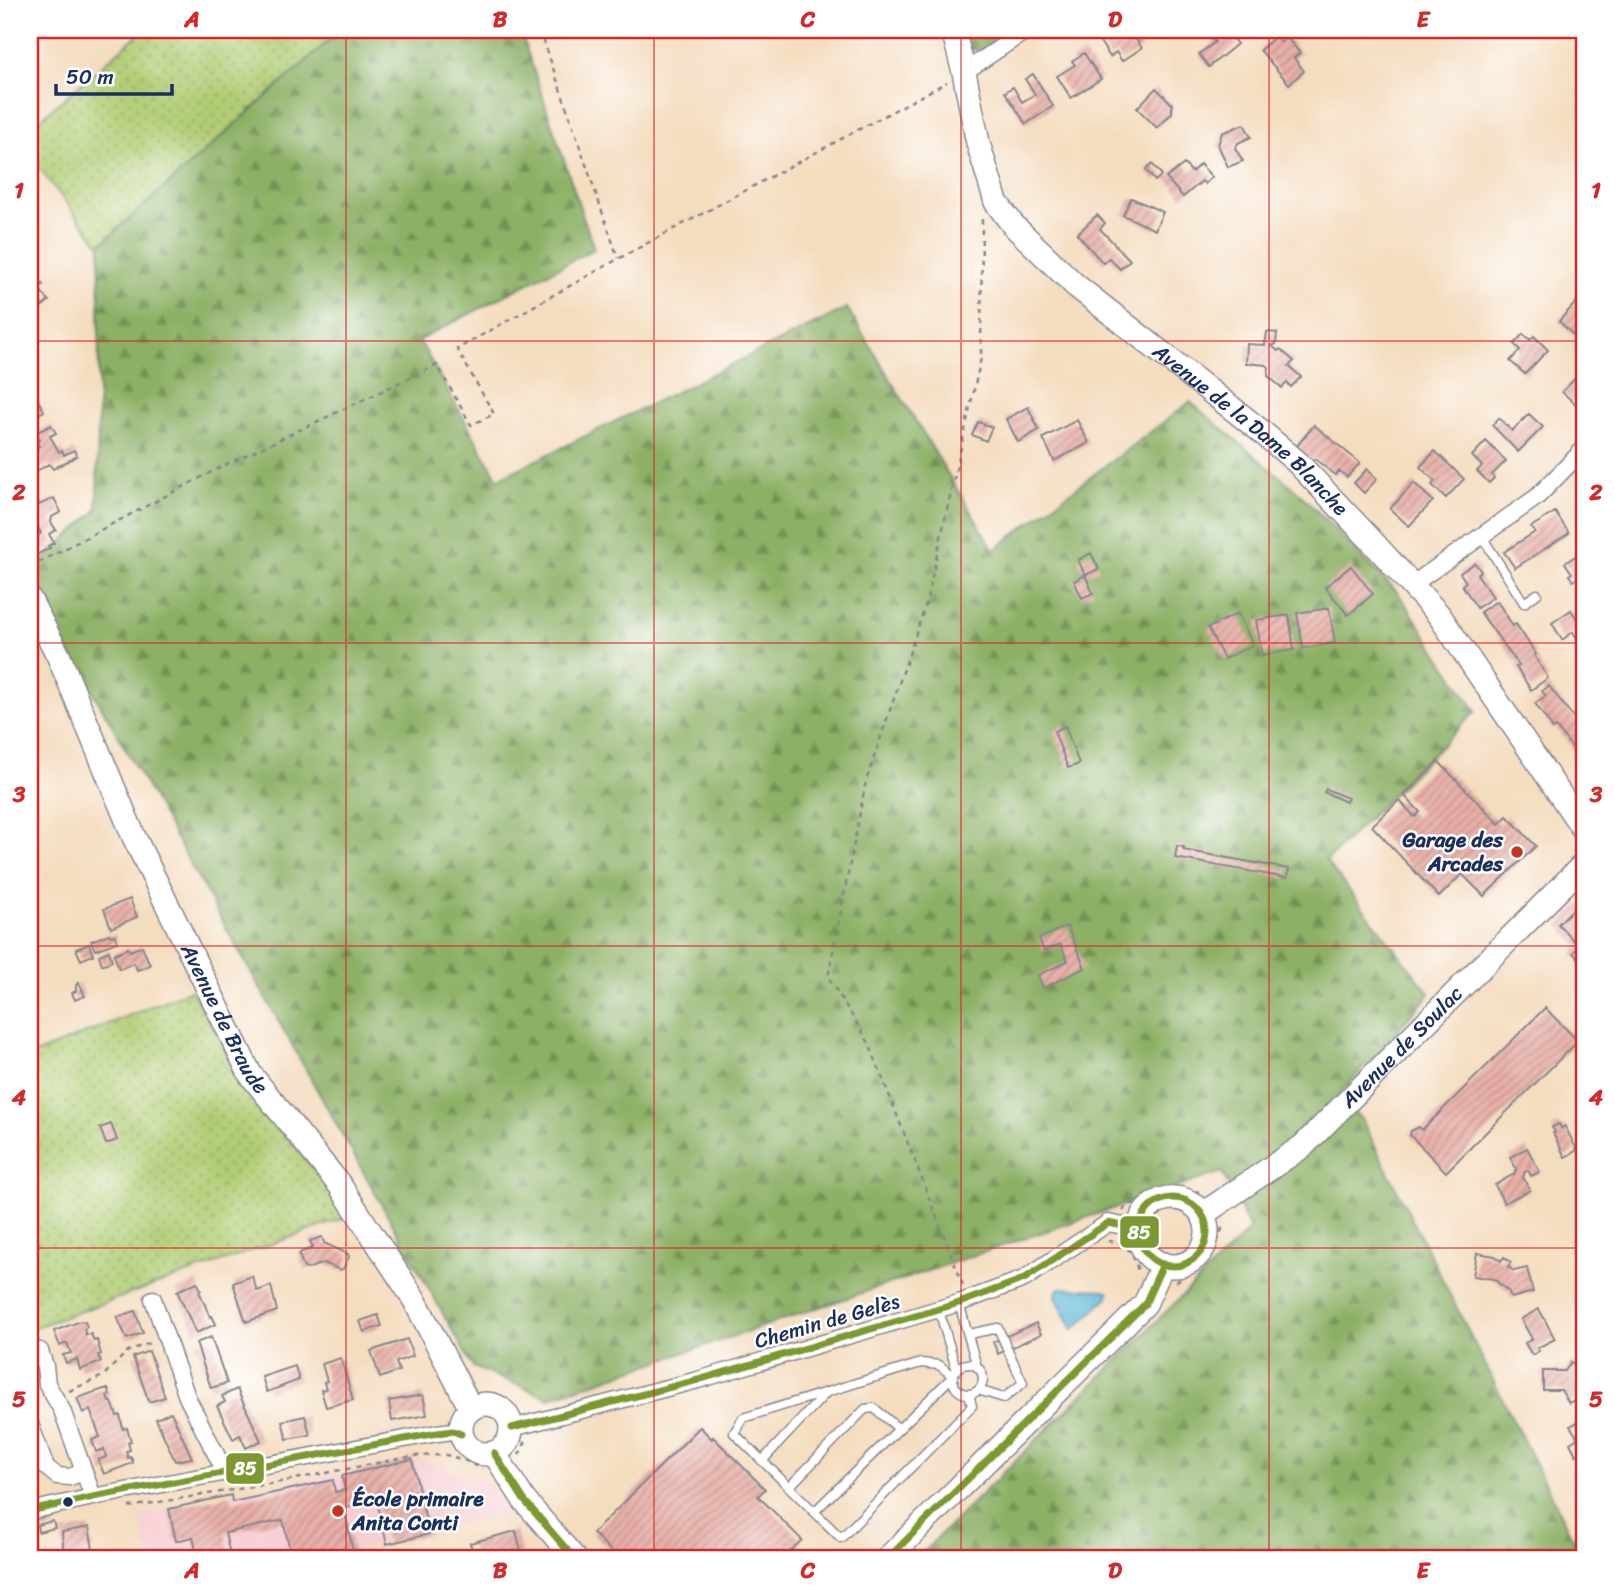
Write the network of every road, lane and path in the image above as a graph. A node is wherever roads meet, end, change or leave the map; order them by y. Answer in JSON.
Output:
{"nodes":[{"id":1,"x":540,"y":30,"type":"edge"},
{"id":2,"x":953,"y":30,"type":"edge"},
{"id":3,"x":1027,"y":30,"type":"edge"},
{"id":4,"x":964,"y":72,"type":"junction"},
{"id":5,"x":980,"y":211,"type":"dead end"},
{"id":6,"x":618,"y":259,"type":"junction"},
{"id":7,"x":1585,"y":448,"type":"edge"},
{"id":8,"x":1481,"y":535,"type":"junction"},
{"id":9,"x":30,"y":568,"type":"edge"},
{"id":10,"x":1413,"y":584,"type":"junction"},
{"id":11,"x":1537,"y":594,"type":"dead end"},
{"id":12,"x":30,"y":600,"type":"edge"},
{"id":13,"x":1584,"y":826,"type":"edge"},
{"id":14,"x":1585,"y":861,"type":"edge"},
{"id":15,"x":1205,"y":1203,"type":"junction"},
{"id":16,"x":1227,"y":1218,"type":"dead end"},
{"id":17,"x":1130,"y":1227,"type":"junction"},
{"id":18,"x":1117,"y":1242,"type":"dead end"},
{"id":19,"x":1168,"y":1274,"type":"junction"},
{"id":20,"x":153,"y":1299,"type":"dead end"},
{"id":21,"x":1585,"y":1299,"type":"edge"},
{"id":22,"x":959,"y":1303,"type":"junction"},
{"id":23,"x":1585,"y":1305,"type":"edge"},
{"id":24,"x":939,"y":1310,"type":"junction"},
{"id":25,"x":968,"y":1334,"type":"junction"},
{"id":26,"x":166,"y":1337,"type":"junction"},
{"id":27,"x":30,"y":1348,"type":"edge"},
{"id":28,"x":958,"y":1367,"type":"junction"},
{"id":29,"x":977,"y":1367,"type":"junction"},
{"id":30,"x":953,"y":1376,"type":"junction"},
{"id":31,"x":978,"y":1390,"type":"junction"},
{"id":32,"x":828,"y":1392,"type":"junction"},
{"id":33,"x":969,"y":1394,"type":"junction"},
{"id":34,"x":56,"y":1400,"type":"junction"},
{"id":35,"x":471,"y":1409,"type":"junction"},
{"id":36,"x":30,"y":1424,"type":"edge"},
{"id":37,"x":512,"y":1428,"type":"junction"},
{"id":38,"x":898,"y":1428,"type":"junction"},
{"id":39,"x":461,"y":1434,"type":"junction"},
{"id":40,"x":494,"y":1453,"type":"junction"},
{"id":41,"x":762,"y":1461,"type":"junction"},
{"id":42,"x":83,"y":1472,"type":"junction"},
{"id":43,"x":225,"y":1472,"type":"junction"},
{"id":44,"x":789,"y":1487,"type":"junction"},
{"id":45,"x":93,"y":1497,"type":"junction"},
{"id":46,"x":30,"y":1511,"type":"edge"},
{"id":47,"x":814,"y":1511,"type":"junction"},
{"id":48,"x":575,"y":1559,"type":"edge"},
{"id":49,"x":887,"y":1559,"type":"edge"}],
"edges":[{"from":1,"to":6,"type":"path"},
{"from":2,"to":4,"type":"main road","name":"Avenue de la Dame Blanche"},
{"from":3,"to":4,"type":"street"},
{"from":4,"to":6,"type":"path"},
{"from":4,"to":10,"type":"main road","name":"Avenue de la Dame Blanche"},
{"from":5,"to":22,"type":"path"},
{"from":6,"to":9,"type":"path"},
{"from":7,"to":8,"type":"street"},
{"from":8,"to":10,"type":"street"},
{"from":8,"to":11,"type":"lane"},
{"from":10,"to":13,"type":"main road","name":"Avenue de la Dame Blanche"},
{"from":12,"to":35,"type":"main road","name":"Avenue de Braude"},
{"from":13,"to":14,"type":"main road"},
{"from":14,"to":15,"type":"main road","name":"Avenue de Soulac"},
{"from":15,"to":17,"type":"main road"},
{"from":15,"to":17,"type":"path"},
{"from":15,"to":19,"type":"main road"},
{"from":16,"to":19,"type":"path"},
{"from":17,"to":18,"type":"path"},
{"from":17,"to":19,"type":"main road"},
{"from":17,"to":22,"type":"street","name":"Chemin de Gelès"},
{"from":19,"to":49,"type":"main road"},
{"from":20,"to":26,"type":"street"},
{"from":21,"to":23,"type":"street"},
{"from":22,"to":24,"type":"street","name":"Chemin de Gelès"},
{"from":22,"to":25,"type":"lane"},
{"from":24,"to":28,"type":"lane"},
{"from":24,"to":37,"type":"street","name":"Chemin de Gelès"},
{"from":25,"to":29,"type":"lane"},
{"from":25,"to":31,"type":"lane"},
{"from":26,"to":34,"type":"path"},
{"from":26,"to":43,"type":"street"},
{"from":27,"to":34,"type":"street"},
{"from":28,"to":29,"type":"lane"},
{"from":28,"to":30,"type":"lane"},
{"from":29,"to":31,"type":"lane"},
{"from":30,"to":32,"type":"lane"},
{"from":30,"to":33,"type":"lane"},
{"from":30,"to":38,"type":"lane"},
{"from":31,"to":33,"type":"lane"},
{"from":32,"to":41,"type":"lane"},
{"from":32,"to":41,"type":"lane"},
{"from":33,"to":47,"type":"lane"},
{"from":34,"to":42,"type":"street"},
{"from":35,"to":37,"type":"main road"},
{"from":35,"to":39,"type":"main road"},
{"from":36,"to":42,"type":"street"},
{"from":37,"to":40,"type":"main road"},
{"from":38,"to":44,"type":"lane"},
{"from":38,"to":47,"type":"lane"},
{"from":39,"to":40,"type":"main road"},
{"from":39,"to":43,"type":"street"},
{"from":40,"to":48,"type":"main road"},
{"from":41,"to":44,"type":"lane"},
{"from":42,"to":45,"type":"street"},
{"from":43,"to":45,"type":"street"},
{"from":44,"to":47,"type":"lane"},
{"from":45,"to":46,"type":"street"}]}
